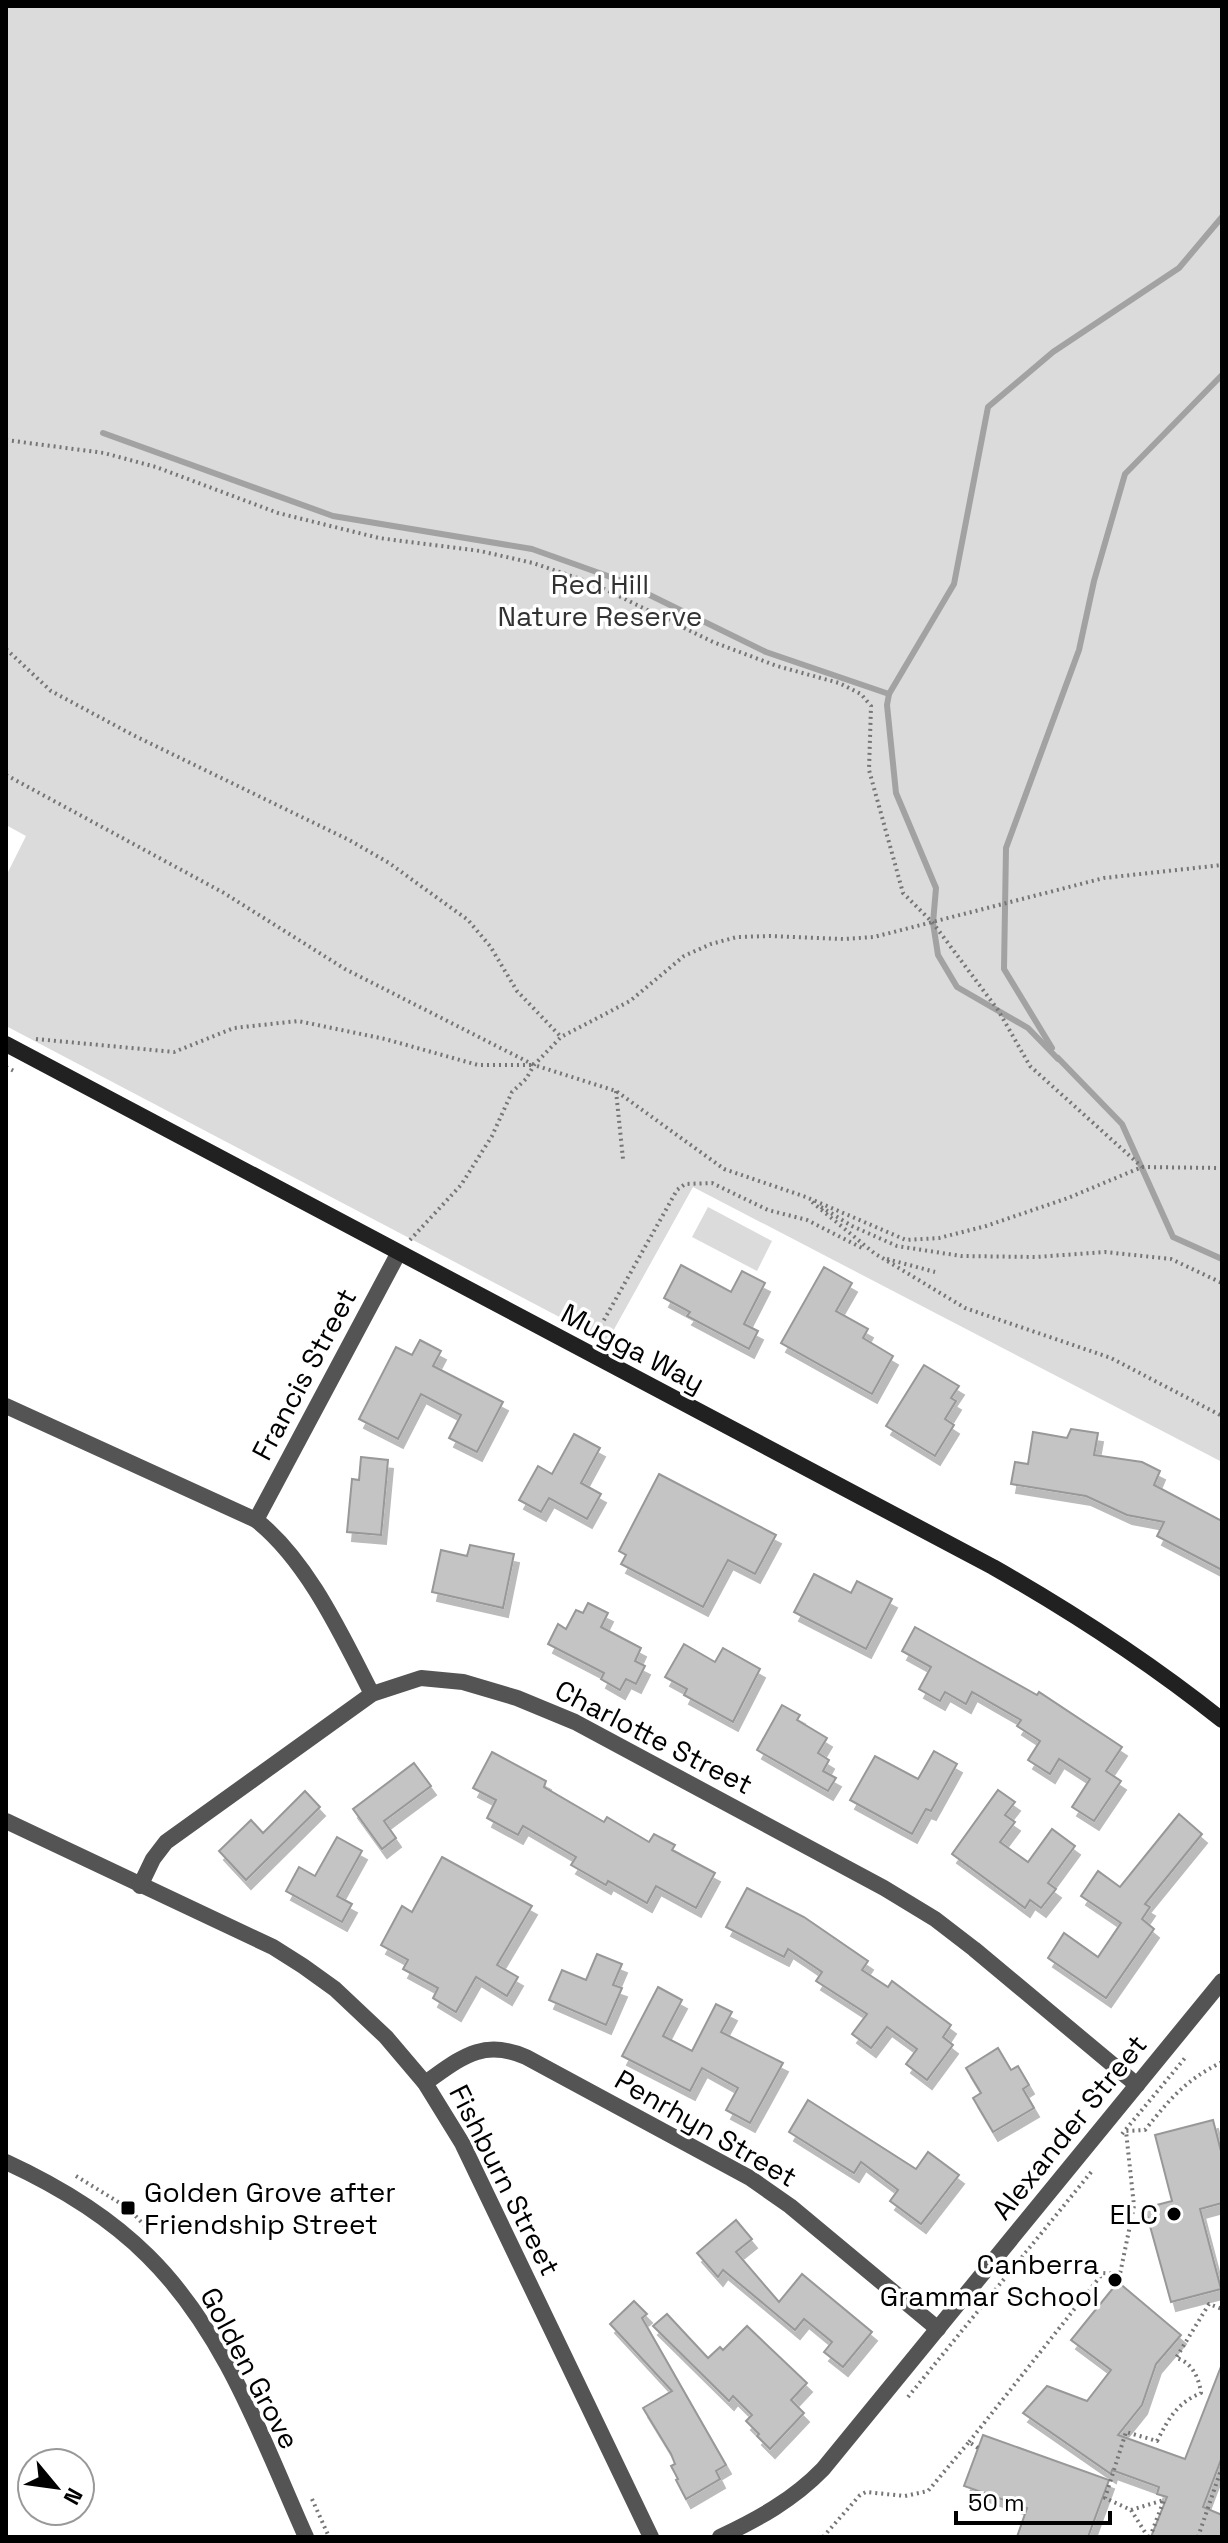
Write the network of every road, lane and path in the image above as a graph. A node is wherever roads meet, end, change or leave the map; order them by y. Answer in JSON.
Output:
{"nodes":[{"id":1,"x":6,"y":440,"type":"edge"},
{"id":2,"x":6,"y":649,"type":"edge"},
{"id":3,"x":6,"y":775,"type":"edge"},
{"id":4,"x":1222,"y":865,"type":"edge"},
{"id":5,"x":933,"y":923,"type":"junction"},
{"id":6,"x":561,"y":1037,"type":"junction"},
{"id":7,"x":14,"y":1041,"type":"edge"},
{"id":8,"x":534,"y":1065,"type":"junction"},
{"id":9,"x":6,"y":1067,"type":"edge"},
{"id":10,"x":20,"y":1074,"type":"dead end"},
{"id":11,"x":616,"y":1091,"type":"junction"},
{"id":12,"x":623,"y":1159,"type":"dead end"},
{"id":13,"x":1142,"y":1167,"type":"junction"},
{"id":14,"x":1222,"y":1168,"type":"edge"},
{"id":15,"x":806,"y":1197,"type":"junction"},
{"id":16,"x":874,"y":1253,"type":"junction"},
{"id":17,"x":398,"y":1254,"type":"junction"},
{"id":18,"x":935,"y":1272,"type":"dead end"},
{"id":19,"x":1222,"y":1283,"type":"edge"},
{"id":20,"x":587,"y":1352,"type":"junction"},
{"id":21,"x":6,"y":1406,"type":"edge"},
{"id":22,"x":1222,"y":1416,"type":"edge"},
{"id":23,"x":256,"y":1520,"type":"junction"},
{"id":24,"x":372,"y":1694,"type":"junction"},
{"id":25,"x":1222,"y":1720,"type":"edge"},
{"id":26,"x":6,"y":1821,"type":"edge"},
{"id":27,"x":140,"y":1886,"type":"junction"},
{"id":28,"x":1222,"y":1981,"type":"edge"},
{"id":29,"x":1222,"y":2062,"type":"edge"},
{"id":30,"x":425,"y":2083,"type":"junction"},
{"id":31,"x":1137,"y":2085,"type":"junction"},
{"id":32,"x":6,"y":2162,"type":"edge"},
{"id":33,"x":1222,"y":2309,"type":"edge"},
{"id":34,"x":938,"y":2329,"type":"junction"},
{"id":35,"x":969,"y":2442,"type":"junction"},
{"id":36,"x":978,"y":2448,"type":"dead end"},
{"id":37,"x":1222,"y":2467,"type":"edge"},
{"id":38,"x":1131,"y":2510,"type":"junction"},
{"id":39,"x":306,"y":2537,"type":"edge"},
{"id":40,"x":651,"y":2537,"type":"edge"},
{"id":41,"x":720,"y":2537,"type":"edge"},
{"id":42,"x":823,"y":2537,"type":"edge"},
{"id":43,"x":1149,"y":2537,"type":"edge"},
{"id":44,"x":1198,"y":2537,"type":"edge"}],
"edges":[{"from":1,"to":5,"type":"path"},
{"from":2,"to":6,"type":"path"},
{"from":3,"to":8,"type":"path"},
{"from":4,"to":5,"type":"path"},
{"from":5,"to":6,"type":"path"},
{"from":5,"to":13,"type":"path"},
{"from":6,"to":8,"type":"path"},
{"from":7,"to":8,"type":"path"},
{"from":7,"to":17,"type":"main road","name":"Mugga Way"},
{"from":8,"to":11,"type":"path"},
{"from":8,"to":17,"type":"path"},
{"from":9,"to":10,"type":"path"},
{"from":11,"to":12,"type":"path"},
{"from":11,"to":15,"type":"path"},
{"from":13,"to":14,"type":"path"},
{"from":13,"to":15,"type":"path"},
{"from":15,"to":16,"type":"path"},
{"from":15,"to":19,"type":"path"},
{"from":16,"to":18,"type":"path"},
{"from":16,"to":20,"type":"path"},
{"from":16,"to":22,"type":"path"},
{"from":17,"to":20,"type":"main road","name":"Mugga Way"},
{"from":17,"to":23,"type":"street","name":"Francis Street"},
{"from":20,"to":25,"type":"main road","name":"Mugga Way"},
{"from":21,"to":23,"type":"street"},
{"from":23,"to":24,"type":"street"},
{"from":24,"to":27,"type":"street","name":"Charlotte Street"},
{"from":24,"to":31,"type":"street","name":"Charlotte Street"},
{"from":26,"to":27,"type":"street","name":"Fishburn Street"},
{"from":27,"to":30,"type":"street","name":"Fishburn Street"},
{"from":28,"to":31,"type":"street","name":"Alexander Street"},
{"from":29,"to":35,"type":"path"},
{"from":30,"to":34,"type":"street","name":"Penrhyn Street"},
{"from":30,"to":40,"type":"street","name":"Fishburn Street"},
{"from":31,"to":34,"type":"street","name":"Alexander Street"},
{"from":32,"to":39,"type":"street","name":"Golden Grove"},
{"from":33,"to":38,"type":"path"},
{"from":34,"to":41,"type":"street","name":"Alexander Street"},
{"from":35,"to":36,"type":"path"},
{"from":35,"to":42,"type":"path"},
{"from":37,"to":44,"type":"path"},
{"from":38,"to":43,"type":"path"},
{"from":38,"to":43,"type":"path"}]}
